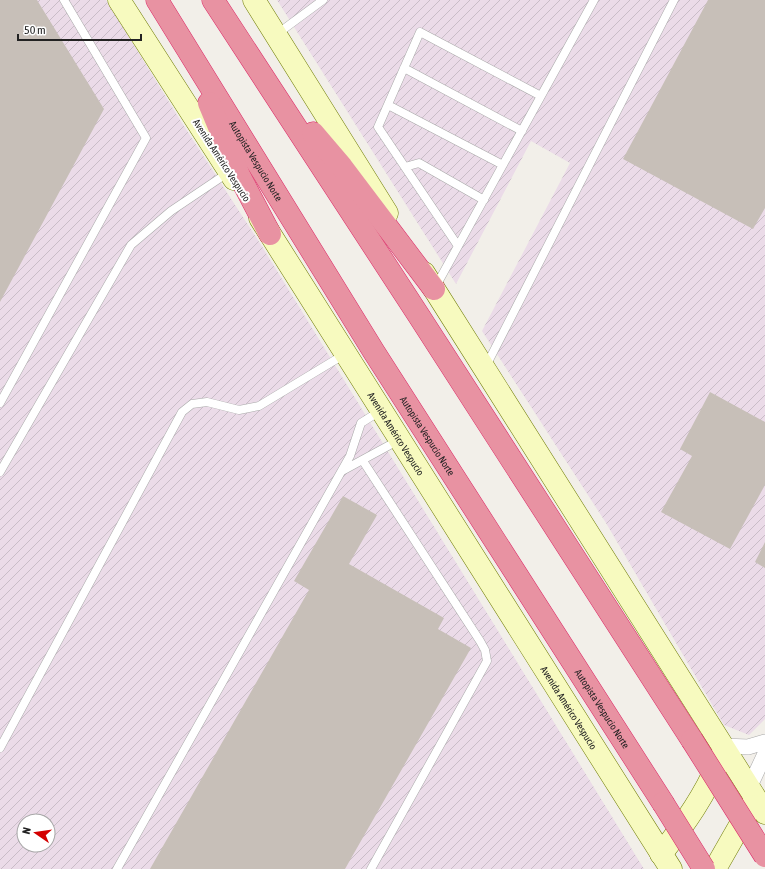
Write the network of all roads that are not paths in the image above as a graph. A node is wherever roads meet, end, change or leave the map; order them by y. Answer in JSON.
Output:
{"nodes":[{"id":1,"x":64,"y":0,"type":"edge"},
{"id":2,"x":119,"y":0,"type":"edge"},
{"id":3,"x":157,"y":0,"type":"edge"},
{"id":4,"x":213,"y":0,"type":"edge"},
{"id":5,"x":254,"y":0,"type":"edge"},
{"id":6,"x":323,"y":0,"type":"edge"},
{"id":7,"x":594,"y":0,"type":"edge"},
{"id":8,"x":674,"y":0,"type":"edge"},
{"id":9,"x":276,"y":35,"type":"junction"},
{"id":10,"x":191,"y":56,"type":"junction"},
{"id":11,"x":404,"y":68,"type":"junction"},
{"id":12,"x":260,"y":74,"type":"junction"},
{"id":13,"x":541,"y":96,"type":"junction"},
{"id":14,"x":388,"y":105,"type":"junction"},
{"id":15,"x":522,"y":131,"type":"junction"},
{"id":16,"x":503,"y":165,"type":"junction"},
{"id":17,"x":405,"y":167,"type":"junction"},
{"id":18,"x":230,"y":172,"type":"junction"},
{"id":19,"x":484,"y":200,"type":"junction"},
{"id":20,"x":270,"y":234,"type":"junction"},
{"id":21,"x":458,"y":246,"type":"junction"},
{"id":22,"x":434,"y":289,"type":"junction"},
{"id":23,"x":345,"y":354,"type":"junction"},
{"id":24,"x":484,"y":368,"type":"junction"},
{"id":25,"x":0,"y":403,"type":"edge"},
{"id":26,"x":381,"y":410,"type":"junction"},
{"id":27,"x":400,"y":440,"type":"junction"},
{"id":28,"x":363,"y":461,"type":"junction"},
{"id":29,"x":342,"y":471,"type":"junction"},
{"id":30,"x":0,"y":472,"type":"edge"},
{"id":31,"x":765,"y":742,"type":"edge"},
{"id":32,"x":724,"y":746,"type":"junction"},
{"id":33,"x":0,"y":748,"type":"edge"},
{"id":34,"x":765,"y":754,"type":"edge"},
{"id":35,"x":756,"y":800,"type":"edge"},
{"id":36,"x":765,"y":856,"type":"edge"},
{"id":37,"x":666,"y":861,"type":"edge"},
{"id":38,"x":117,"y":869,"type":"edge"},
{"id":39,"x":371,"y":869,"type":"edge"},
{"id":40,"x":704,"y":869,"type":"edge"},
{"id":41,"x":715,"y":869,"type":"edge"}],
"edges":[{"from":1,"to":25,"type":"lane"},
{"from":2,"to":18,"type":"main road","name":"Avenida Américo Vespucio"},
{"from":3,"to":10,"type":"highway","name":"Autopista Vespucio Norte"},
{"from":4,"to":12,"type":"highway"},
{"from":5,"to":9,"type":"main road"},
{"from":6,"to":9,"type":"lane"},
{"from":7,"to":13,"type":"lane"},
{"from":8,"to":24,"type":"lane"},
{"from":9,"to":22,"type":"main road"},
{"from":10,"to":20,"type":"highway"},
{"from":10,"to":40,"type":"highway","name":"Autopista Vespucio Norte","bridge":true},
{"from":11,"to":13,"type":"lane"},
{"from":11,"to":14,"type":"lane"},
{"from":11,"to":15,"type":"lane"},
{"from":12,"to":22,"type":"highway"},
{"from":12,"to":36,"type":"highway","bridge":true},
{"from":13,"to":15,"type":"lane"},
{"from":14,"to":16,"type":"lane"},
{"from":14,"to":17,"type":"lane"},
{"from":15,"to":16,"type":"lane"},
{"from":16,"to":19,"type":"lane"},
{"from":17,"to":19,"type":"lane"},
{"from":17,"to":21,"type":"lane"},
{"from":18,"to":20,"type":"main road","name":"Avenida Américo Vespucio"},
{"from":18,"to":30,"type":"lane"},
{"from":19,"to":21,"type":"lane"},
{"from":20,"to":23,"type":"main road","name":"Avenida Américo Vespucio"},
{"from":21,"to":22,"type":"lane"},
{"from":22,"to":24,"type":"main road"},
{"from":23,"to":26,"type":"main road","name":"Avenida Américo Vespucio"},
{"from":23,"to":33,"type":"lane"},
{"from":24,"to":32,"type":"main road"},
{"from":26,"to":27,"type":"main road","name":"Avenida Américo Vespucio"},
{"from":26,"to":29,"type":"lane"},
{"from":27,"to":28,"type":"lane"},
{"from":27,"to":37,"type":"main road","name":"Avenida Américo Vespucio"},
{"from":28,"to":29,"type":"lane"},
{"from":28,"to":39,"type":"lane"},
{"from":29,"to":38,"type":"lane"},
{"from":31,"to":32,"type":"street"},
{"from":32,"to":35,"type":"main road"},
{"from":32,"to":37,"type":"main road"},
{"from":34,"to":35,"type":"street"},
{"from":35,"to":41,"type":"main road"}]}
